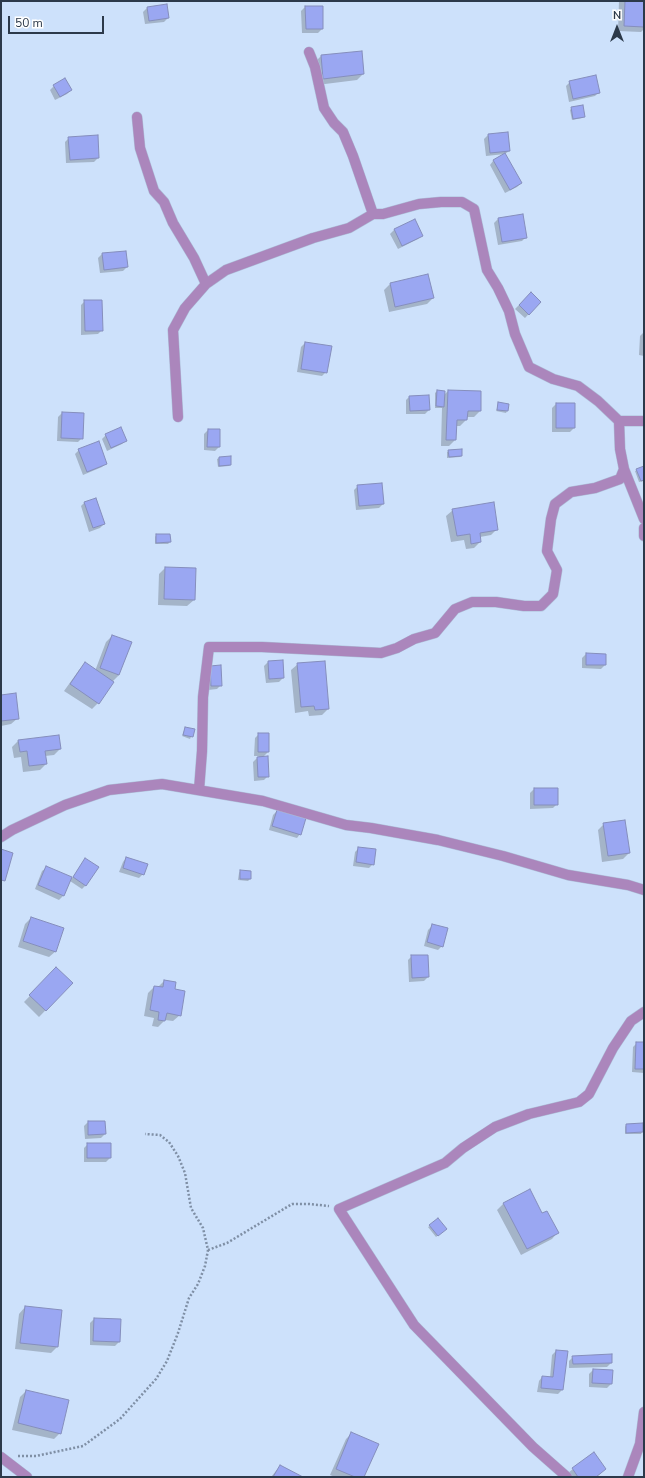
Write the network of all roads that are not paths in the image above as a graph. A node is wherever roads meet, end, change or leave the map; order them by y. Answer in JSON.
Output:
{"nodes":[{"id":1,"x":309,"y":52,"type":"dead end"},
{"id":2,"x":137,"y":117,"type":"dead end"},
{"id":3,"x":373,"y":214,"type":"junction"},
{"id":4,"x":206,"y":284,"type":"junction"},
{"id":5,"x":178,"y":417,"type":"dead end"},
{"id":6,"x":619,"y":421,"type":"junction"},
{"id":7,"x":644,"y":421,"type":"edge"},
{"id":8,"x":624,"y":469,"type":"junction"},
{"id":9,"x":644,"y":519,"type":"edge"},
{"id":10,"x":644,"y":528,"type":"edge"},
{"id":11,"x":644,"y":536,"type":"edge"},
{"id":12,"x":199,"y":790,"type":"junction"},
{"id":13,"x":1,"y":837,"type":"edge"},
{"id":14,"x":644,"y":890,"type":"edge"},
{"id":15,"x":644,"y":1012,"type":"edge"},
{"id":16,"x":644,"y":1412,"type":"edge"},
{"id":17,"x":1,"y":1457,"type":"edge"},
{"id":18,"x":26,"y":1477,"type":"edge"},
{"id":19,"x":567,"y":1477,"type":"edge"},
{"id":20,"x":628,"y":1477,"type":"edge"}],
"edges":[{"from":1,"to":3,"type":"street"},
{"from":2,"to":4,"type":"street"},
{"from":3,"to":4,"type":"street"},
{"from":3,"to":6,"type":"street"},
{"from":4,"to":5,"type":"street"},
{"from":6,"to":7,"type":"street"},
{"from":6,"to":8,"type":"street"},
{"from":8,"to":9,"type":"street"},
{"from":8,"to":12,"type":"street"},
{"from":10,"to":11,"type":"street"},
{"from":12,"to":13,"type":"street"},
{"from":12,"to":14,"type":"street"},
{"from":15,"to":19,"type":"street"},
{"from":16,"to":20,"type":"street"},
{"from":17,"to":18,"type":"street"}]}
